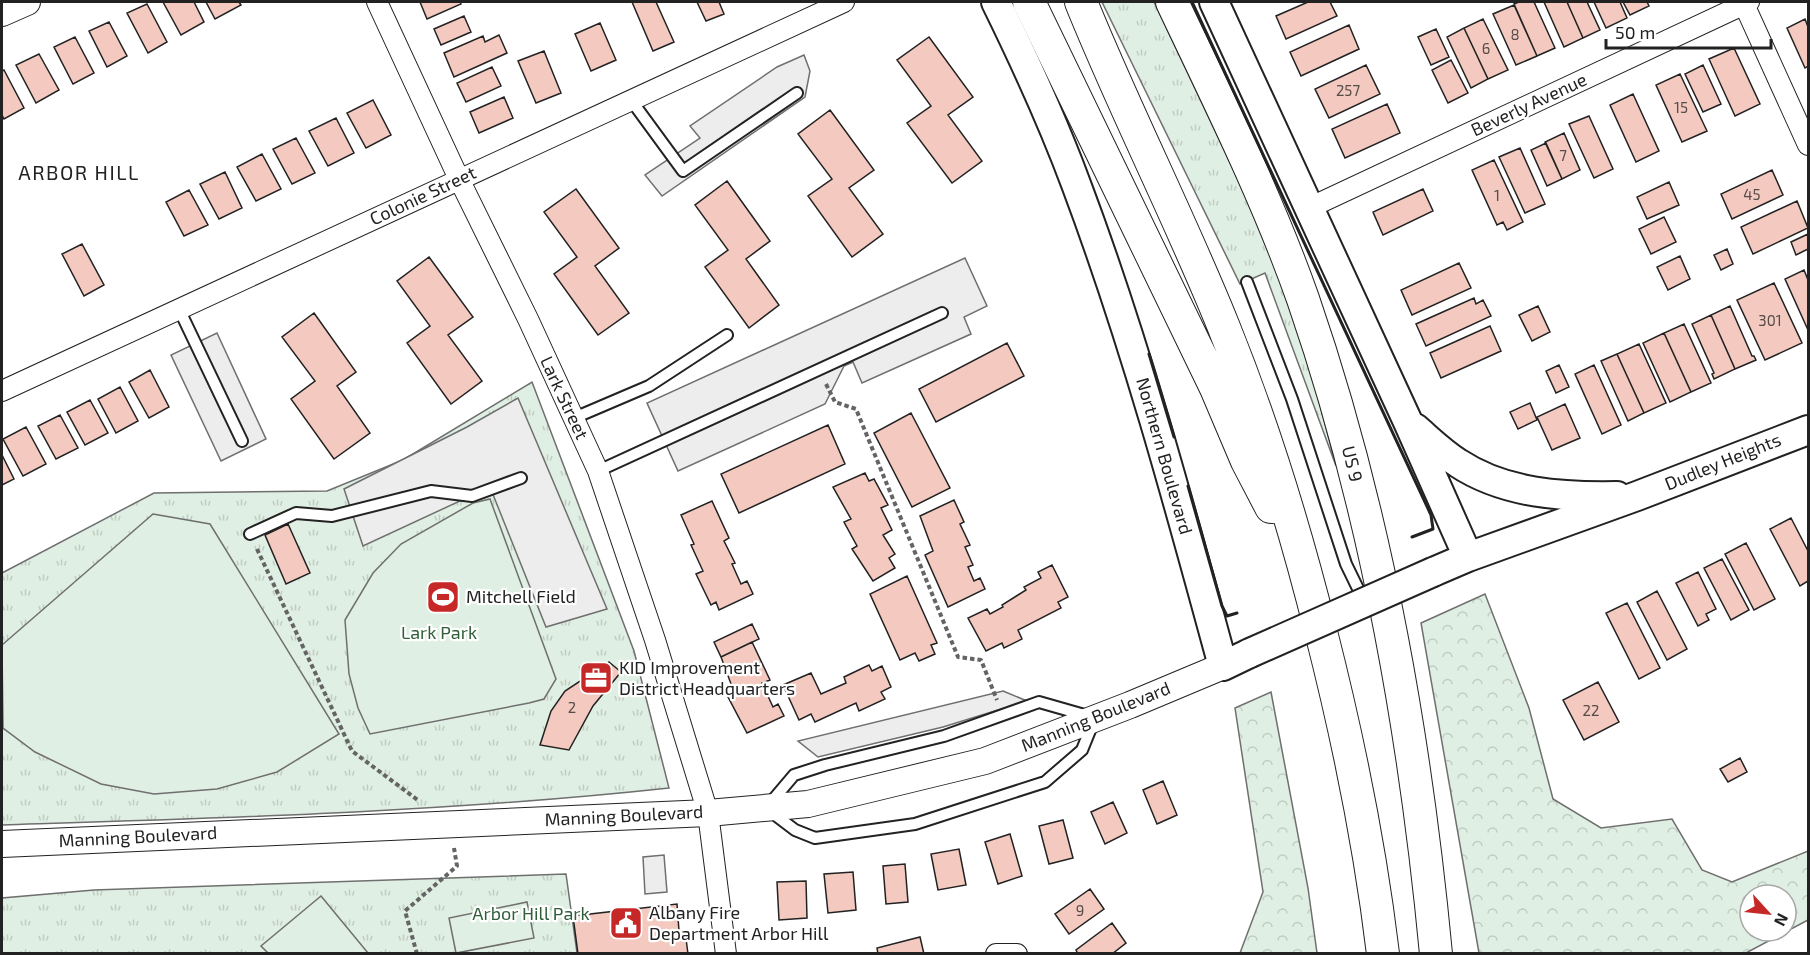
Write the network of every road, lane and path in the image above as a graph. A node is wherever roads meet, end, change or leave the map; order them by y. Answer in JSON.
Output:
{"nodes":[{"id":1,"x":27,"y":2,"type":"edge"},
{"id":2,"x":377,"y":2,"type":"edge"},
{"id":3,"x":844,"y":2,"type":"edge"},
{"id":4,"x":996,"y":2,"type":"edge"},
{"id":5,"x":1029,"y":2,"type":"edge"},
{"id":6,"x":1081,"y":2,"type":"edge"},
{"id":7,"x":1172,"y":2,"type":"edge"},
{"id":8,"x":1214,"y":2,"type":"edge"},
{"id":9,"x":1745,"y":2,"type":"edge"},
{"id":10,"x":2,"y":14,"type":"edge"},
{"id":11,"x":797,"y":93,"type":"dead end"},
{"id":12,"x":631,"y":100,"type":"junction"},
{"id":13,"x":1809,"y":145,"type":"edge"},
{"id":14,"x":459,"y":179,"type":"junction"},
{"id":15,"x":1309,"y":208,"type":"junction"},
{"id":16,"x":1247,"y":282,"type":"dead end"},
{"id":17,"x":179,"y":309,"type":"junction"},
{"id":18,"x":942,"y":313,"type":"dead end"},
{"id":19,"x":727,"y":335,"type":"dead end"},
{"id":20,"x":819,"y":370,"type":"junction"},
{"id":21,"x":2,"y":391,"type":"edge"},
{"id":22,"x":574,"y":418,"type":"junction"},
{"id":23,"x":1408,"y":422,"type":"junction"},
{"id":24,"x":1809,"y":430,"type":"edge"},
{"id":25,"x":242,"y":441,"type":"dead end"},
{"id":26,"x":597,"y":471,"type":"junction"},
{"id":27,"x":521,"y":478,"type":"dead end"},
{"id":28,"x":1637,"y":496,"type":"junction"},
{"id":29,"x":250,"y":534,"type":"joint"},
{"id":30,"x":1468,"y":557,"type":"junction"},
{"id":31,"x":1307,"y":576,"type":"junction"},
{"id":32,"x":1371,"y":615,"type":"dead end"},
{"id":33,"x":1381,"y":636,"type":"dead end"},
{"id":34,"x":1223,"y":666,"type":"junction"},
{"id":35,"x":1400,"y":676,"type":"junction"},
{"id":36,"x":1002,"y":715,"type":"junction"},
{"id":37,"x":1095,"y":718,"type":"junction"},
{"id":38,"x":766,"y":808,"type":"junction"},
{"id":39,"x":708,"y":813,"type":"junction"},
{"id":40,"x":449,"y":824,"type":"junction"},
{"id":41,"x":2,"y":844,"type":"edge"},
{"id":42,"x":417,"y":954,"type":"edge"},
{"id":43,"x":726,"y":954,"type":"edge"},
{"id":44,"x":996,"y":954,"type":"edge"},
{"id":45,"x":1017,"y":954,"type":"edge"},
{"id":46,"x":1383,"y":954,"type":"edge"},
{"id":47,"x":1436,"y":954,"type":"edge"}],
"edges":[{"from":1,"to":10,"type":"street"},
{"from":2,"to":14,"type":"street","name":"Lark Street"},
{"from":3,"to":12,"type":"street","name":"Colonie Street"},
{"from":4,"to":34,"type":"main road","name":"Northern Boulevard"},
{"from":5,"to":31,"type":"main road"},
{"from":6,"to":31,"type":"main road"},
{"from":7,"to":35,"type":"main road","name":"US 9","number":"US 9"},
{"from":8,"to":15,"type":"main road"},
{"from":9,"to":13,"type":"street"},
{"from":9,"to":15,"type":"street","name":"Beverly Avenue"},
{"from":11,"to":12,"type":"lane"},
{"from":12,"to":14,"type":"street","name":"Colonie Street"},
{"from":14,"to":17,"type":"street","name":"Colonie Street"},
{"from":14,"to":22,"type":"street","name":"Lark Street"},
{"from":15,"to":23,"type":"main road"},
{"from":16,"to":32,"type":"lane"},
{"from":17,"to":21,"type":"street","name":"Colonie Street"},
{"from":17,"to":25,"type":"lane"},
{"from":18,"to":20,"type":"lane"},
{"from":19,"to":22,"type":"lane"},
{"from":20,"to":26,"type":"lane"},
{"from":20,"to":36,"type":"path"},
{"from":22,"to":26,"type":"street","name":"Lark Street"},
{"from":23,"to":28,"type":"main road"},
{"from":23,"to":30,"type":"main road"},
{"from":24,"to":28,"type":"main road","name":"Dudley Heights"},
{"from":26,"to":39,"type":"street","name":"Lark Street"},
{"from":27,"to":29,"type":"lane"},
{"from":28,"to":30,"type":"main road"},
{"from":29,"to":40,"type":"path"},
{"from":30,"to":34,"type":"main road","bridge":true},
{"from":31,"to":46,"type":"main road"},
{"from":33,"to":35,"type":"lane"},
{"from":34,"to":37,"type":"street","name":"Manning Boulevard"},
{"from":35,"to":47,"type":"main road","name":"US 9","number":"US 9"},
{"from":36,"to":37,"type":"lane"},
{"from":36,"to":38,"type":"lane"},
{"from":37,"to":38,"type":"street","name":"Manning Boulevard"},
{"from":37,"to":38,"type":"lane"},
{"from":38,"to":39,"type":"street","name":"Manning Boulevard"},
{"from":39,"to":40,"type":"street","name":"Manning Boulevard"},
{"from":39,"to":43,"type":"street","name":"Lark Street"},
{"from":40,"to":41,"type":"street","name":"Manning Boulevard"},
{"from":40,"to":42,"type":"path"},
{"from":44,"to":45,"type":"street"}]}
